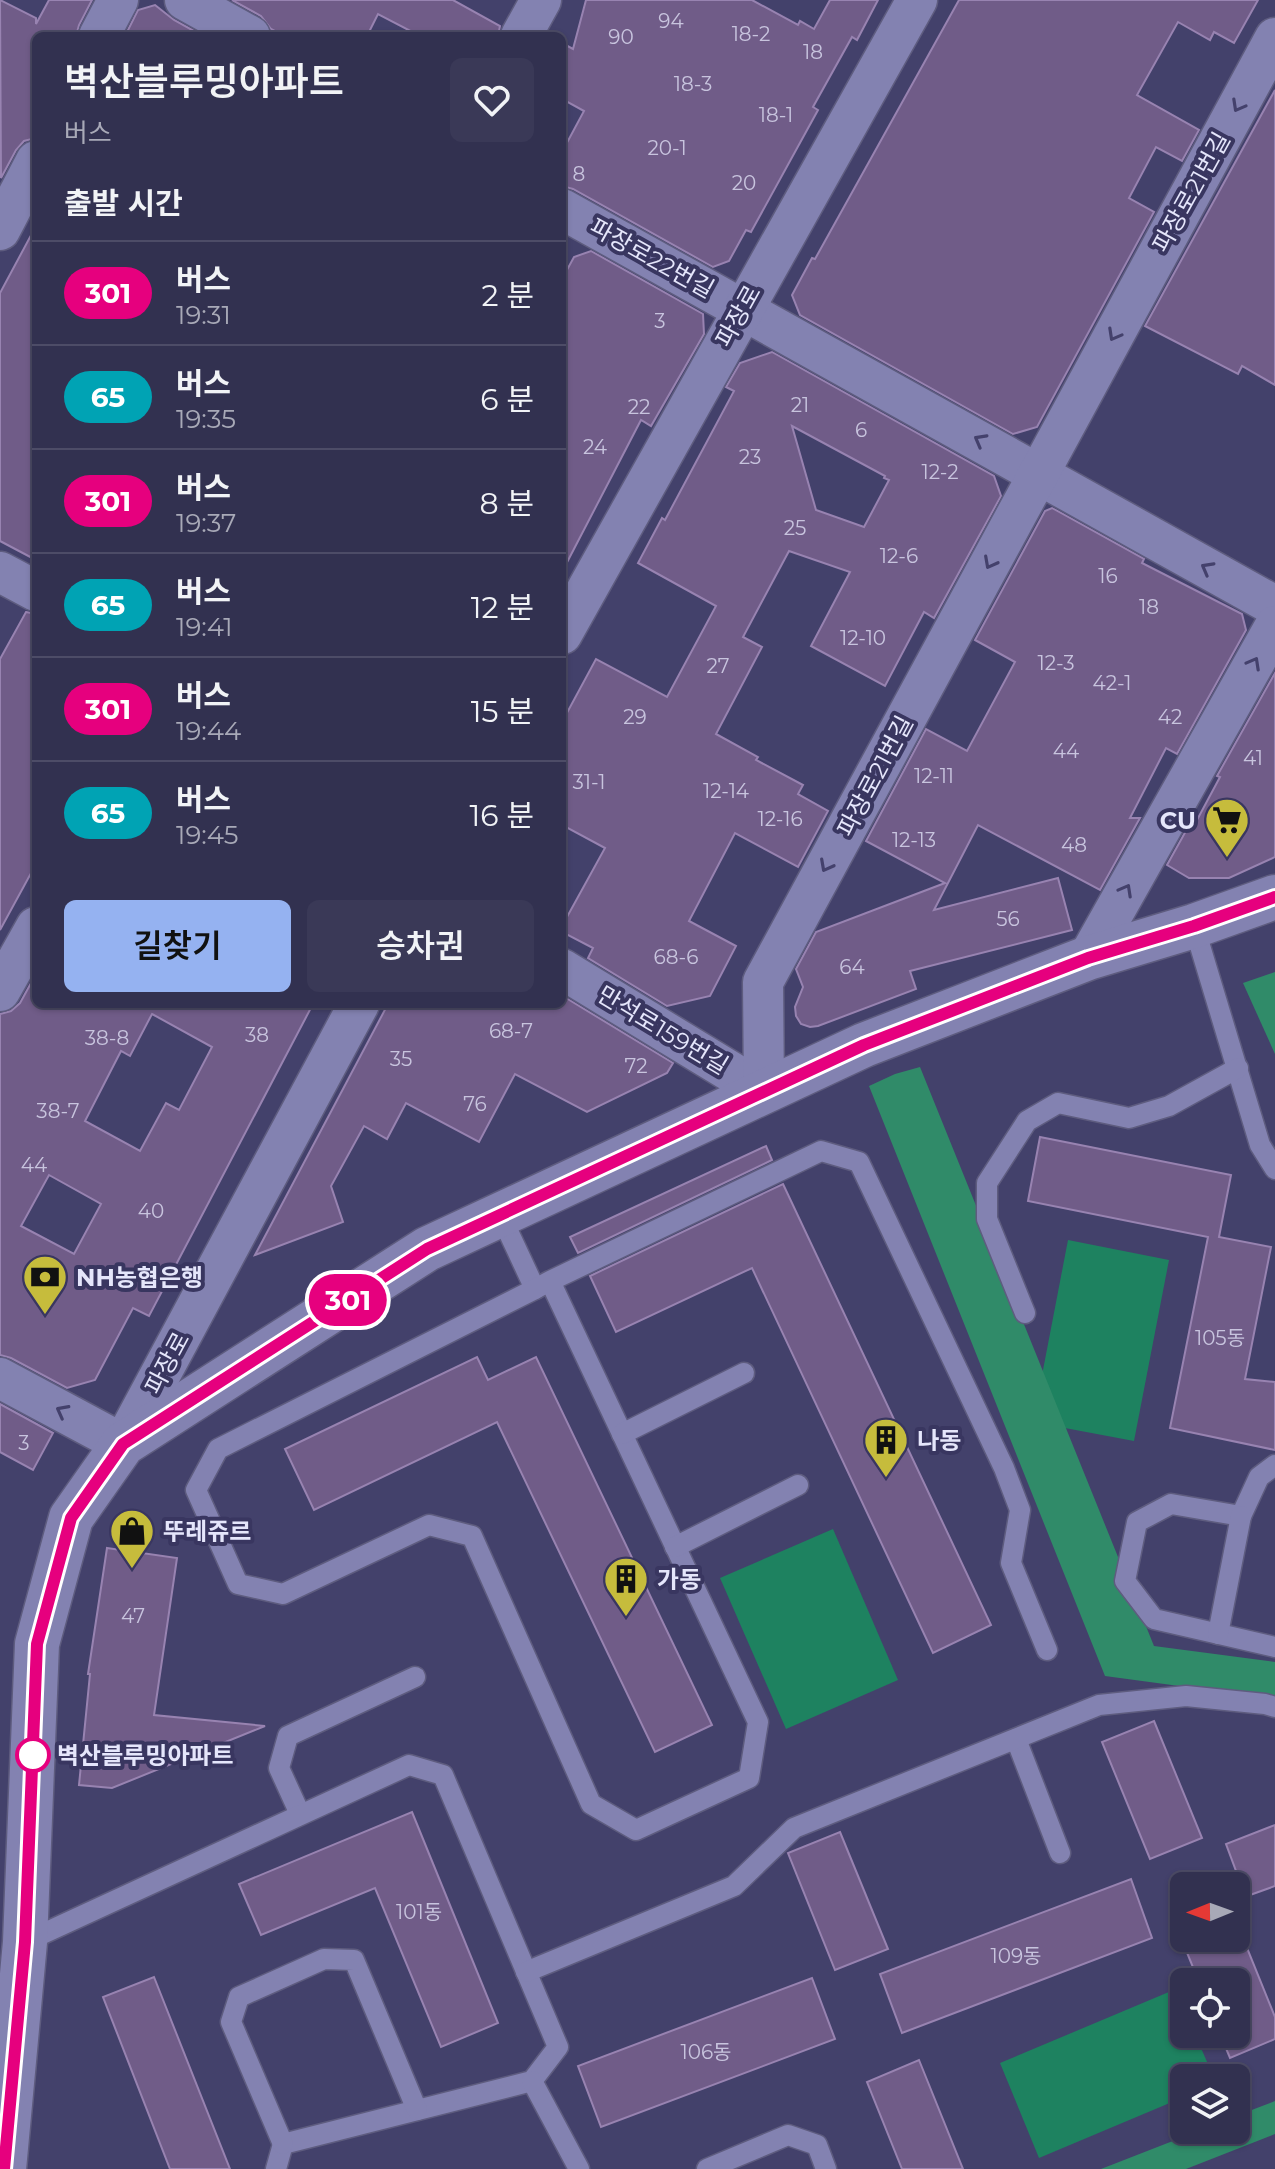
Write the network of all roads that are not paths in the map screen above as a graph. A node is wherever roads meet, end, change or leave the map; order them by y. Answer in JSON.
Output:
{"nodes":[{"id":1,"x":118,"y":0,"type":"edge"},
{"id":2,"x":185,"y":0,"type":"edge"},
{"id":3,"x":541,"y":0,"type":"edge"},
{"id":4,"x":917,"y":0,"type":"edge"},
{"id":5,"x":101,"y":32,"type":"edge"},
{"id":6,"x":243,"y":32,"type":"edge"},
{"id":7,"x":523,"y":32,"type":"edge"},
{"id":8,"x":1275,"y":38,"type":"edge"},
{"id":9,"x":28,"y":178,"type":"edge"},
{"id":10,"x":566,"y":211,"type":"edge"},
{"id":11,"x":0,"y":230,"type":"edge"},
{"id":12,"x":743,"y":308,"type":"junction"},
{"id":13,"x":1039,"y":473,"type":"junction"},
{"id":14,"x":1275,"y":606,"type":"edge"},
{"id":15,"x":1275,"y":626,"type":"edge"},
{"id":16,"x":566,"y":627,"type":"edge"},
{"id":17,"x":1275,"y":897,"type":"edge"},
{"id":18,"x":1194,"y":926,"type":"junction"},
{"id":19,"x":32,"y":934,"type":"edge"},
{"id":20,"x":1088,"y":958,"type":"junction"},
{"id":21,"x":566,"y":971,"type":"edge"},
{"id":22,"x":0,"y":991,"type":"edge"},
{"id":23,"x":357,"y":1008,"type":"edge"},
{"id":24,"x":1238,"y":1068,"type":"junction"},
{"id":25,"x":764,"y":1092,"type":"junction"},
{"id":26,"x":1267,"y":1139,"type":"edge"},
{"id":27,"x":1275,"y":1169,"type":"edge"},
{"id":28,"x":500,"y":1214,"type":"junction"},
{"id":29,"x":542,"y":1285,"type":"junction"},
{"id":30,"x":1025,"y":1313,"type":"dead end"},
{"id":31,"x":744,"y":1373,"type":"dead end"},
{"id":32,"x":0,"y":1378,"type":"edge"},
{"id":33,"x":622,"y":1434,"type":"junction"},
{"id":34,"x":123,"y":1444,"type":"junction"},
{"id":35,"x":1275,"y":1465,"type":"edge"},
{"id":36,"x":798,"y":1485,"type":"dead end"},
{"id":37,"x":1241,"y":1516,"type":"junction"},
{"id":38,"x":675,"y":1547,"type":"junction"},
{"id":39,"x":1218,"y":1634,"type":"junction"},
{"id":40,"x":1275,"y":1647,"type":"edge"},
{"id":41,"x":1047,"y":1650,"type":"dead end"},
{"id":42,"x":415,"y":1677,"type":"dead end"},
{"id":43,"x":1275,"y":1707,"type":"edge"},
{"id":44,"x":1016,"y":1739,"type":"junction"},
{"id":45,"x":300,"y":1814,"type":"junction"},
{"id":46,"x":1060,"y":1853,"type":"dead end"},
{"id":47,"x":12,"y":1935,"type":"edge"},
{"id":48,"x":526,"y":1972,"type":"junction"},
{"id":49,"x":532,"y":2081,"type":"junction"},
{"id":50,"x":417,"y":2110,"type":"junction"},
{"id":51,"x":283,"y":2144,"type":"junction"},
{"id":52,"x":4,"y":2169,"type":"edge"},
{"id":53,"x":276,"y":2169,"type":"edge"},
{"id":54,"x":579,"y":2169,"type":"edge"},
{"id":55,"x":707,"y":2169,"type":"edge"},
{"id":56,"x":826,"y":2169,"type":"edge"}],
"edges":[{"from":1,"to":5,"type":"street"},
{"from":2,"to":6,"type":"street"},
{"from":3,"to":7,"type":"street"},
{"from":4,"to":12,"type":"street","name":"파장로"},
{"from":8,"to":13,"type":"street","name":"파장로21번길","one_way":true},
{"from":9,"to":11,"type":"street"},
{"from":10,"to":12,"type":"street","name":"파장로22번길"},
{"from":13,"to":12,"type":"street","one_way":true},
{"from":12,"to":16,"type":"street","name":"파장로"},
{"from":14,"to":13,"type":"street","one_way":true},
{"from":13,"to":25,"type":"street","name":"파장로21번길","one_way":true},
{"from":20,"to":15,"type":"street","one_way":true},
{"from":17,"to":18,"type":"street","name":"만석로159번길"},
{"from":18,"to":20,"type":"street","name":"만석로159번길"},
{"from":18,"to":24,"type":"lane"},
{"from":19,"to":22,"type":"street"},
{"from":20,"to":25,"type":"street","name":"만석로159번길"},
{"from":21,"to":25,"type":"street","name":"만석로159번길"},
{"from":23,"to":34,"type":"street","name":"파장로"},
{"from":24,"to":26,"type":"lane"},
{"from":24,"to":30,"type":"lane"},
{"from":25,"to":28,"type":"street","name":"만석로159번길"},
{"from":26,"to":27,"type":"lane"},
{"from":28,"to":29,"type":"lane"},
{"from":28,"to":34,"type":"street","name":"만석로159번길"},
{"from":29,"to":33,"type":"lane"},
{"from":29,"to":38,"type":"lane"},
{"from":29,"to":41,"type":"lane"},
{"from":31,"to":33,"type":"lane"},
{"from":34,"to":32,"type":"street","one_way":true},
{"from":33,"to":38,"type":"lane"},
{"from":34,"to":47,"type":"street","name":"파장로"},
{"from":35,"to":37,"type":"lane"},
{"from":36,"to":38,"type":"lane"},
{"from":37,"to":39,"type":"lane"},
{"from":37,"to":39,"type":"lane"},
{"from":39,"to":40,"type":"lane"},
{"from":42,"to":45,"type":"lane"},
{"from":43,"to":44,"type":"lane"},
{"from":44,"to":46,"type":"lane"},
{"from":44,"to":48,"type":"lane"},
{"from":45,"to":47,"type":"lane"},
{"from":45,"to":48,"type":"lane"},
{"from":47,"to":52,"type":"street","name":"파장로"},
{"from":48,"to":49,"type":"lane"},
{"from":49,"to":50,"type":"lane"},
{"from":49,"to":54,"type":"lane"},
{"from":50,"to":51,"type":"lane"},
{"from":50,"to":51,"type":"lane"},
{"from":51,"to":53,"type":"lane"},
{"from":55,"to":56,"type":"lane"}]}
